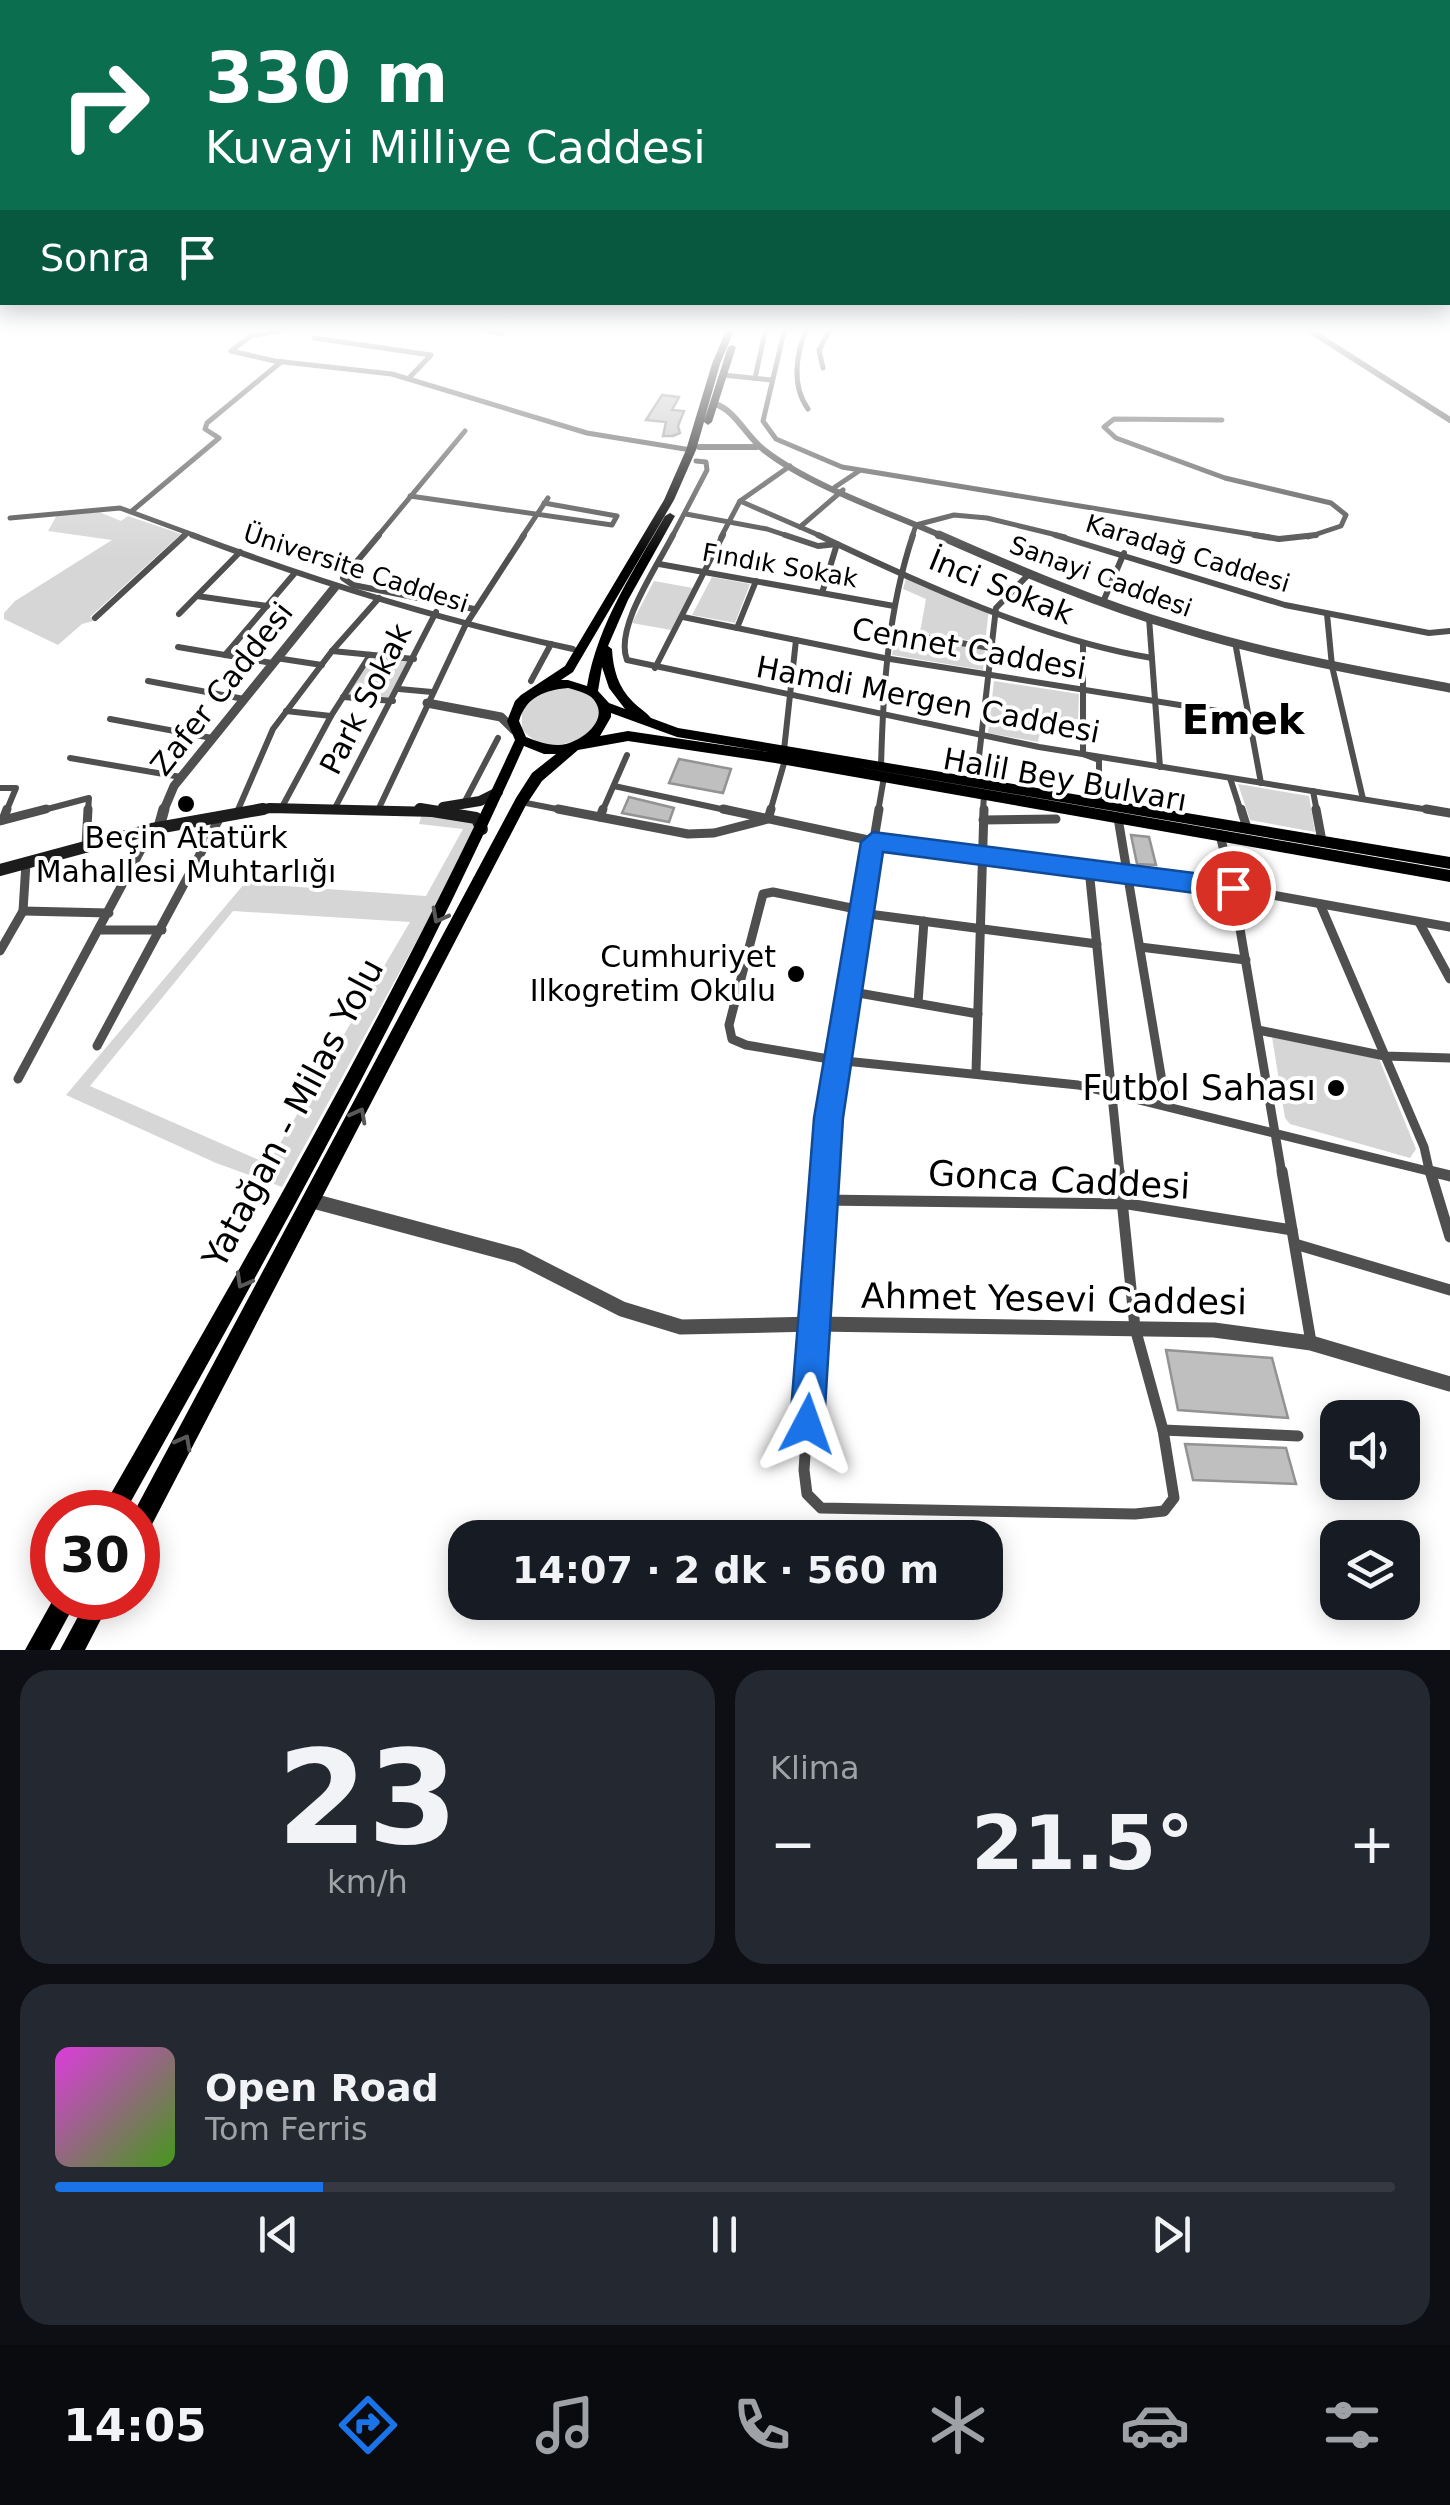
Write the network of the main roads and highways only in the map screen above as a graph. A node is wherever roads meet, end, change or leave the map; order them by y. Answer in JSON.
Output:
{"nodes":[{"id":1,"x":706,"y":405,"type":"edge"},
{"id":2,"x":715,"y":405,"type":"edge"},
{"id":3,"x":695,"y":453,"type":"junction"},
{"id":4,"x":607,"y":636,"type":"junction"},
{"id":5,"x":536,"y":685,"type":"junction"},
{"id":6,"x":592,"y":690,"type":"junction"},
{"id":7,"x":605,"y":706,"type":"junction"},
{"id":8,"x":518,"y":735,"type":"junction"},
{"id":9,"x":673,"y":738,"type":"junction"},
{"id":10,"x":578,"y":745,"type":"junction"},
{"id":11,"x":979,"y":788,"type":"junction"},
{"id":12,"x":498,"y":792,"type":"junction"},
{"id":13,"x":521,"y":802,"type":"junction"},
{"id":14,"x":419,"y":809,"type":"junction"},
{"id":15,"x":482,"y":829,"type":"junction"},
{"id":16,"x":1450,"y":863,"type":"edge"},
{"id":17,"x":0,"y":870,"type":"edge"},
{"id":18,"x":1450,"y":876,"type":"edge"},
{"id":19,"x":126,"y":1490,"type":"edge"},
{"id":20,"x":158,"y":1490,"type":"edge"},
{"id":21,"x":54,"y":1620,"type":"edge"},
{"id":22,"x":88,"y":1620,"type":"edge"},
{"id":23,"x":37,"y":1650,"type":"edge"},
{"id":24,"x":72,"y":1650,"type":"edge"}],
"edges":[{"from":1,"to":3,"type":"highway"},
{"from":2,"to":3,"type":"highway"},
{"from":3,"to":4,"type":"highway"},
{"from":3,"to":5,"type":"highway"},
{"from":4,"to":6,"type":"highway"},
{"from":4,"to":9,"type":"highway"},
{"from":5,"to":6,"type":"highway"},
{"from":5,"to":8,"type":"highway"},
{"from":6,"to":7,"type":"highway"},
{"from":7,"to":9,"type":"highway"},
{"from":7,"to":10,"type":"highway"},
{"from":8,"to":10,"type":"highway"},
{"from":8,"to":12,"type":"highway","name":"Yatağan - Milas Yolu"},
{"from":9,"to":10,"type":"highway"},
{"from":9,"to":11,"type":"highway","name":"Halil Bey Bulvarı"},
{"from":9,"to":13,"type":"highway"},
{"from":10,"to":13,"type":"highway"},
{"from":11,"to":16,"type":"highway","name":"Halil Bey Bulvarı"},
{"from":11,"to":18,"type":"highway","name":"Halil Bey Bulvarı"},
{"from":12,"to":14,"type":"main road"},
{"from":12,"to":15,"type":"highway","name":"Yatağan - Milas Yolu"},
{"from":20,"to":13,"type":"highway","name":"Yatağan - Milas Yolu","one_way":true},
{"from":14,"to":15,"type":"main road"},
{"from":14,"to":17,"type":"main road"},
{"from":15,"to":19,"type":"highway","name":"Yatağan - Milas Yolu","one_way":true},
{"from":21,"to":23,"type":"highway"},
{"from":22,"to":24,"type":"highway"}]}
